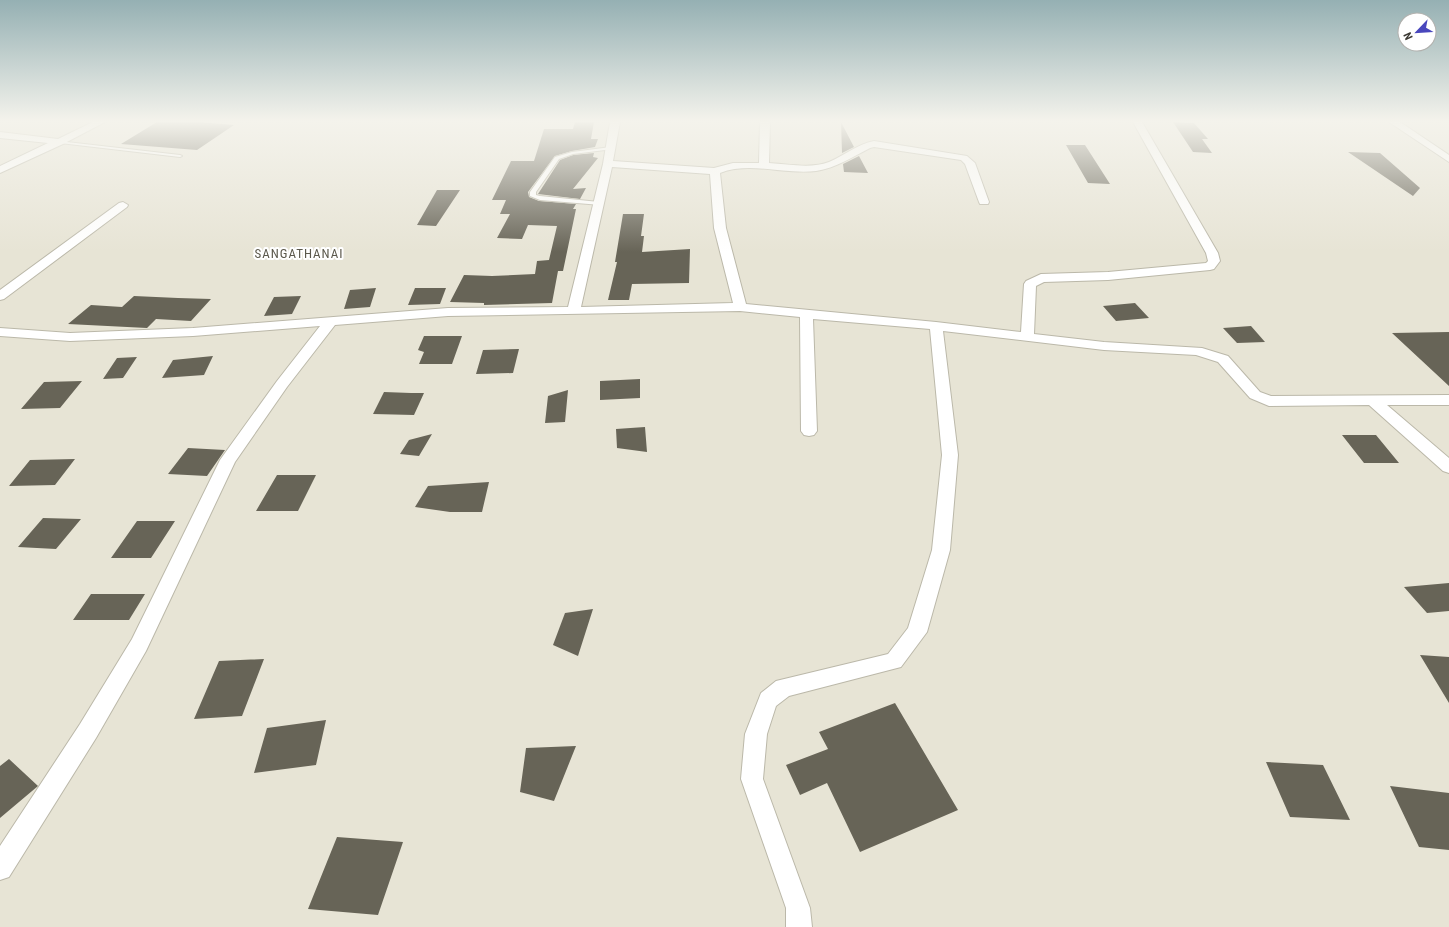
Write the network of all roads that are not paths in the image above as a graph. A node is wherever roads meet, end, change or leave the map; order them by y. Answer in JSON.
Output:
{"nodes":[{"id":1,"x":10,"y":165,"type":"edge"},
{"id":2,"x":552,"y":165,"type":"edge"},
{"id":3,"x":608,"y":165,"type":"edge"},
{"id":4,"x":627,"y":165,"type":"edge"},
{"id":5,"x":827,"y":165,"type":"edge"},
{"id":6,"x":971,"y":165,"type":"edge"},
{"id":7,"x":1162,"y":165,"type":"edge"},
{"id":8,"x":764,"y":166,"type":"joint"},
{"id":9,"x":0,"y":170,"type":"edge"},
{"id":10,"x":715,"y":171,"type":"junction"},
{"id":11,"x":984,"y":202,"type":"dead end"},
{"id":12,"x":599,"y":204,"type":"junction"},
{"id":13,"x":123,"y":205,"type":"dead end"},
{"id":14,"x":0,"y":296,"type":"edge"},
{"id":15,"x":740,"y":306,"type":"junction"},
{"id":16,"x":574,"y":311,"type":"junction"},
{"id":17,"x":806,"y":314,"type":"junction"},
{"id":18,"x":332,"y":320,"type":"junction"},
{"id":19,"x":936,"y":326,"type":"junction"},
{"id":20,"x":0,"y":332,"type":"edge"},
{"id":21,"x":1027,"y":337,"type":"junction"},
{"id":22,"x":1372,"y":400,"type":"junction"},
{"id":23,"x":1449,"y":400,"type":"edge"},
{"id":24,"x":810,"y":431,"type":"dead end"},
{"id":25,"x":1449,"y":467,"type":"edge"},
{"id":26,"x":0,"y":868,"type":"edge"},
{"id":27,"x":799,"y":927,"type":"edge"}],
"edges":[{"from":1,"to":9,"type":"street"},
{"from":2,"to":12,"type":"lane"},
{"from":3,"to":12,"type":"street"},
{"from":4,"to":10,"type":"street"},
{"from":5,"to":8,"type":"street"},
{"from":6,"to":11,"type":"street"},
{"from":7,"to":21,"type":"street"},
{"from":8,"to":10,"type":"street"},
{"from":10,"to":15,"type":"street"},
{"from":12,"to":16,"type":"street"},
{"from":13,"to":14,"type":"street"},
{"from":15,"to":16,"type":"street"},
{"from":15,"to":17,"type":"street"},
{"from":16,"to":18,"type":"street"},
{"from":17,"to":19,"type":"street"},
{"from":17,"to":24,"type":"street"},
{"from":18,"to":20,"type":"street"},
{"from":18,"to":26,"type":"street"},
{"from":19,"to":21,"type":"street"},
{"from":19,"to":27,"type":"street"},
{"from":21,"to":22,"type":"street"},
{"from":22,"to":23,"type":"street"},
{"from":22,"to":25,"type":"street"}]}
